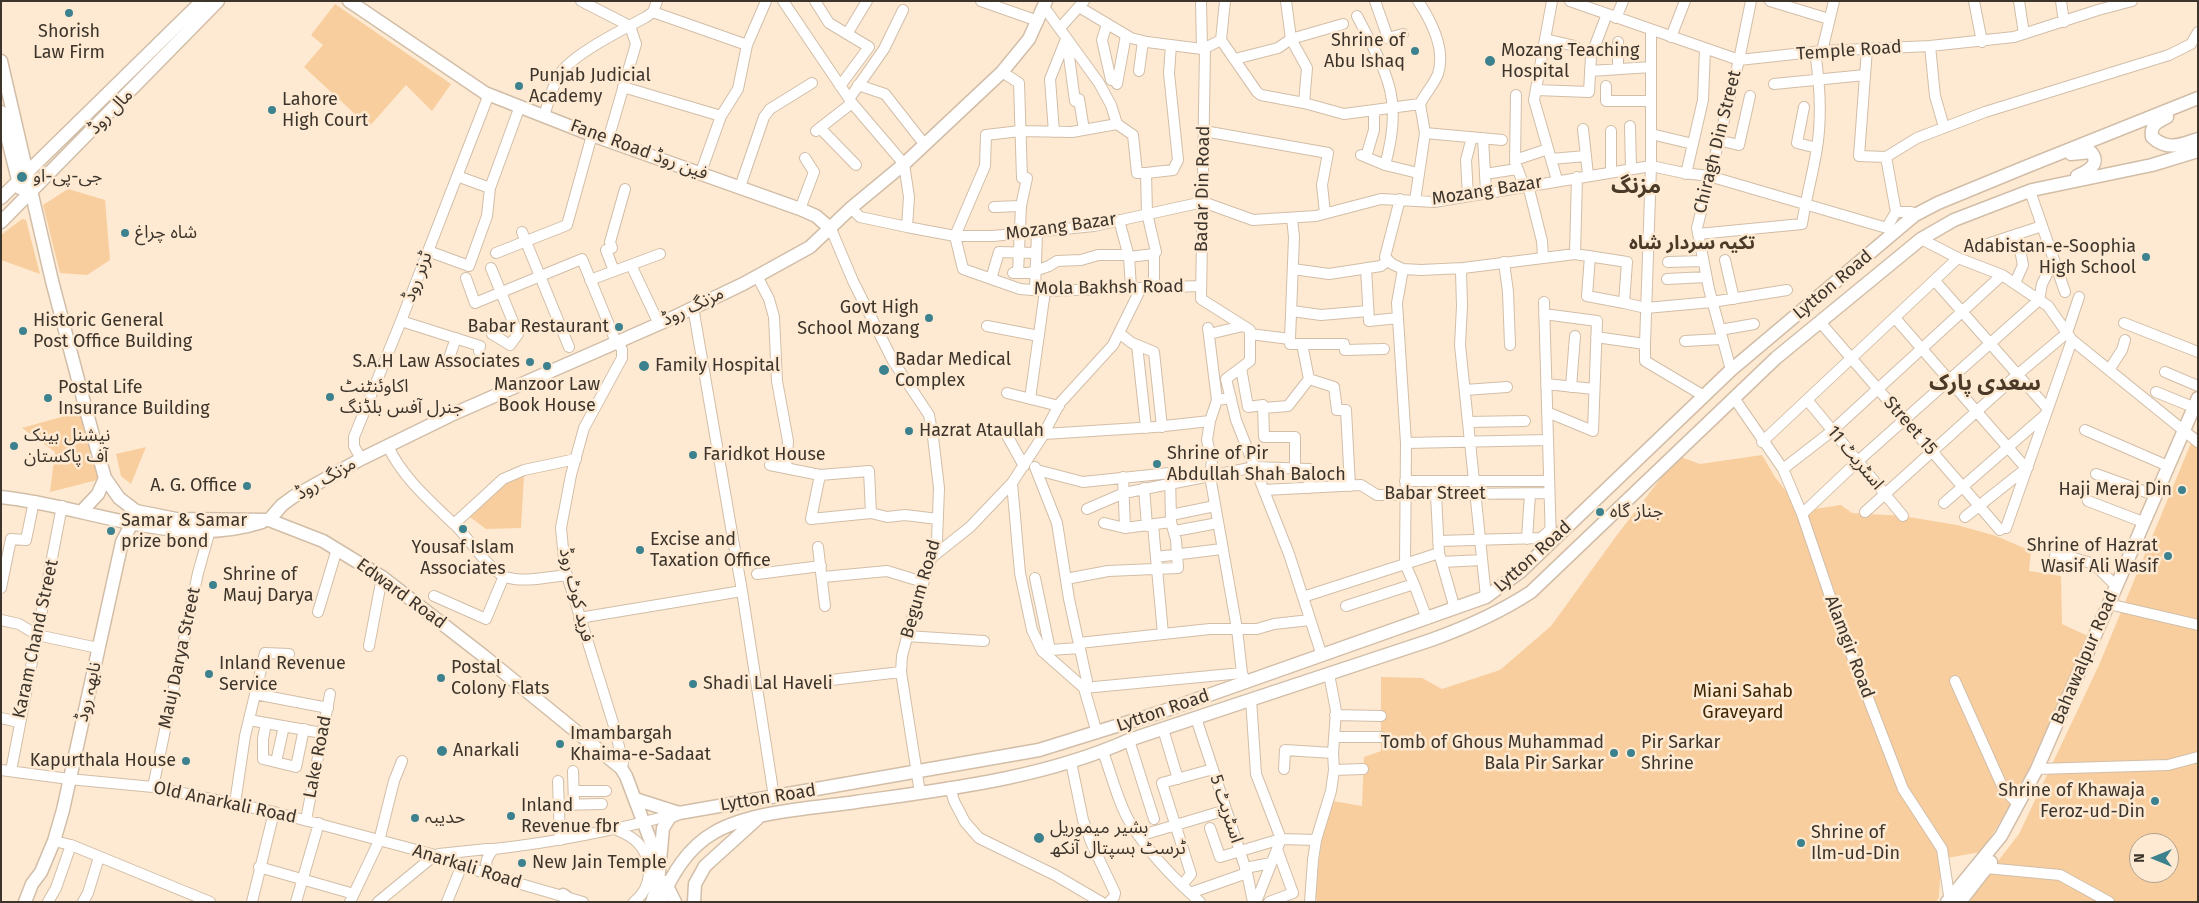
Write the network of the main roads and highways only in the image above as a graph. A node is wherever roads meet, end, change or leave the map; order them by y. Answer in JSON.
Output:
{"nodes":[{"id":1,"x":202,"y":1,"type":"edge"},
{"id":2,"x":218,"y":1,"type":"edge"},
{"id":3,"x":349,"y":1,"type":"edge"},
{"id":4,"x":1045,"y":4,"type":"edge"},
{"id":5,"x":1,"y":61,"type":"edge"},
{"id":6,"x":2198,"y":98,"type":"edge"},
{"id":7,"x":2179,"y":105,"type":"junction"},
{"id":8,"x":1,"y":112,"type":"edge"},
{"id":9,"x":2198,"y":139,"type":"edge"},
{"id":10,"x":2198,"y":151,"type":"edge"},
{"id":11,"x":2023,"y":168,"type":"junction"},
{"id":12,"x":28,"y":173,"type":"junction"},
{"id":13,"x":19,"y":183,"type":"junction"},
{"id":14,"x":2031,"y":190,"type":"junction"},
{"id":15,"x":27,"y":196,"type":"junction"},
{"id":16,"x":1,"y":198,"type":"edge"},
{"id":17,"x":1,"y":222,"type":"edge"},
{"id":18,"x":831,"y":228,"type":"junction"},
{"id":19,"x":2197,"y":408,"type":"edge"},
{"id":20,"x":2191,"y":436,"type":"edge"},
{"id":21,"x":105,"y":478,"type":"junction"},
{"id":22,"x":1,"y":497,"type":"edge"},
{"id":23,"x":136,"y":511,"type":"junction"},
{"id":24,"x":81,"y":512,"type":"junction"},
{"id":25,"x":269,"y":520,"type":"junction"},
{"id":26,"x":132,"y":525,"type":"junction"},
{"id":27,"x":1471,"y":603,"type":"junction"},
{"id":28,"x":1477,"y":623,"type":"junction"},
{"id":29,"x":2040,"y":769,"type":"junction"},
{"id":30,"x":635,"y":799,"type":"junction"},
{"id":31,"x":679,"y":813,"type":"junction"},
{"id":32,"x":759,"y":818,"type":"junction"},
{"id":33,"x":660,"y":866,"type":"junction"},
{"id":34,"x":41,"y":872,"type":"junction"},
{"id":35,"x":666,"y":887,"type":"junction"},
{"id":36,"x":1952,"y":900,"type":"edge"},
{"id":37,"x":25,"y":902,"type":"edge"},
{"id":38,"x":32,"y":902,"type":"edge"},
{"id":39,"x":652,"y":902,"type":"edge"},
{"id":40,"x":660,"y":902,"type":"edge"},
{"id":41,"x":675,"y":902,"type":"edge"},
{"id":42,"x":694,"y":902,"type":"edge"}],
"edges":[{"from":1,"to":12,"type":"main road","name":"مال روڈ"},
{"from":2,"to":15,"type":"main road","name":"مال روڈ"},
{"from":3,"to":18,"type":"main road","name":"Fane Road فین روڈ"},
{"from":4,"to":18,"type":"main road","name":"مزنگ روڈ"},
{"from":5,"to":12,"type":"main road"},
{"from":6,"to":7,"type":"main road","name":"Lytton Road"},
{"from":7,"to":9,"type":"main road"},
{"from":7,"to":11,"type":"main road","name":"Lytton Road"},
{"from":8,"to":13,"type":"main road"},
{"from":10,"to":14,"type":"main road","name":"Lytton Road"},
{"from":11,"to":14,"type":"main road"},
{"from":11,"to":27,"type":"main road","name":"Lytton Road"},
{"from":12,"to":13,"type":"main road","name":"مال روڈ"},
{"from":12,"to":15,"type":"main road"},
{"from":13,"to":15,"type":"main road"},
{"from":13,"to":16,"type":"main road","name":"مال روڈ"},
{"from":14,"to":28,"type":"main road","name":"Lytton Road"},
{"from":15,"to":17,"type":"main road","name":"مال روڈ"},
{"from":15,"to":21,"type":"main road"},
{"from":18,"to":25,"type":"main road","name":"مزنگ روڈ"},
{"from":19,"to":20,"type":"main road","name":"Bahawalpur Road"},
{"from":20,"to":29,"type":"main road","name":"Bahawalpur Road"},
{"from":20,"to":29,"type":"main road","name":"Bahawalpur Road"},
{"from":21,"to":23,"type":"main road"},
{"from":21,"to":24,"type":"main road"},
{"from":22,"to":24,"type":"main road"},
{"from":23,"to":25,"type":"main road"},
{"from":23,"to":26,"type":"main road","name":"نابھہ روڈ"},
{"from":24,"to":26,"type":"main road"},
{"from":25,"to":26,"type":"main road"},
{"from":25,"to":30,"type":"main road","name":"Edward Road"},
{"from":26,"to":34,"type":"main road","name":"نابھہ روڈ"},
{"from":27,"to":28,"type":"main road"},
{"from":27,"to":31,"type":"main road","name":"Lytton Road"},
{"from":28,"to":32,"type":"main road","name":"Lytton Road"},
{"from":29,"to":36,"type":"main road","name":"Bahawalpur Road"},
{"from":29,"to":36,"type":"main road","name":"Bahawalpur Road"},
{"from":30,"to":31,"type":"main road"},
{"from":30,"to":33,"type":"main road"},
{"from":31,"to":33,"type":"main road"},
{"from":32,"to":35,"type":"main road","name":"Lytton Road"},
{"from":32,"to":42,"type":"main road"},
{"from":33,"to":35,"type":"main road"},
{"from":33,"to":39,"type":"main road"},
{"from":34,"to":37,"type":"main road","name":"نابھہ روڈ"},
{"from":34,"to":38,"type":"main road","name":"نابھہ روڈ"},
{"from":35,"to":40,"type":"main road","name":"Lytton Road"},
{"from":35,"to":41,"type":"main road"}]}
